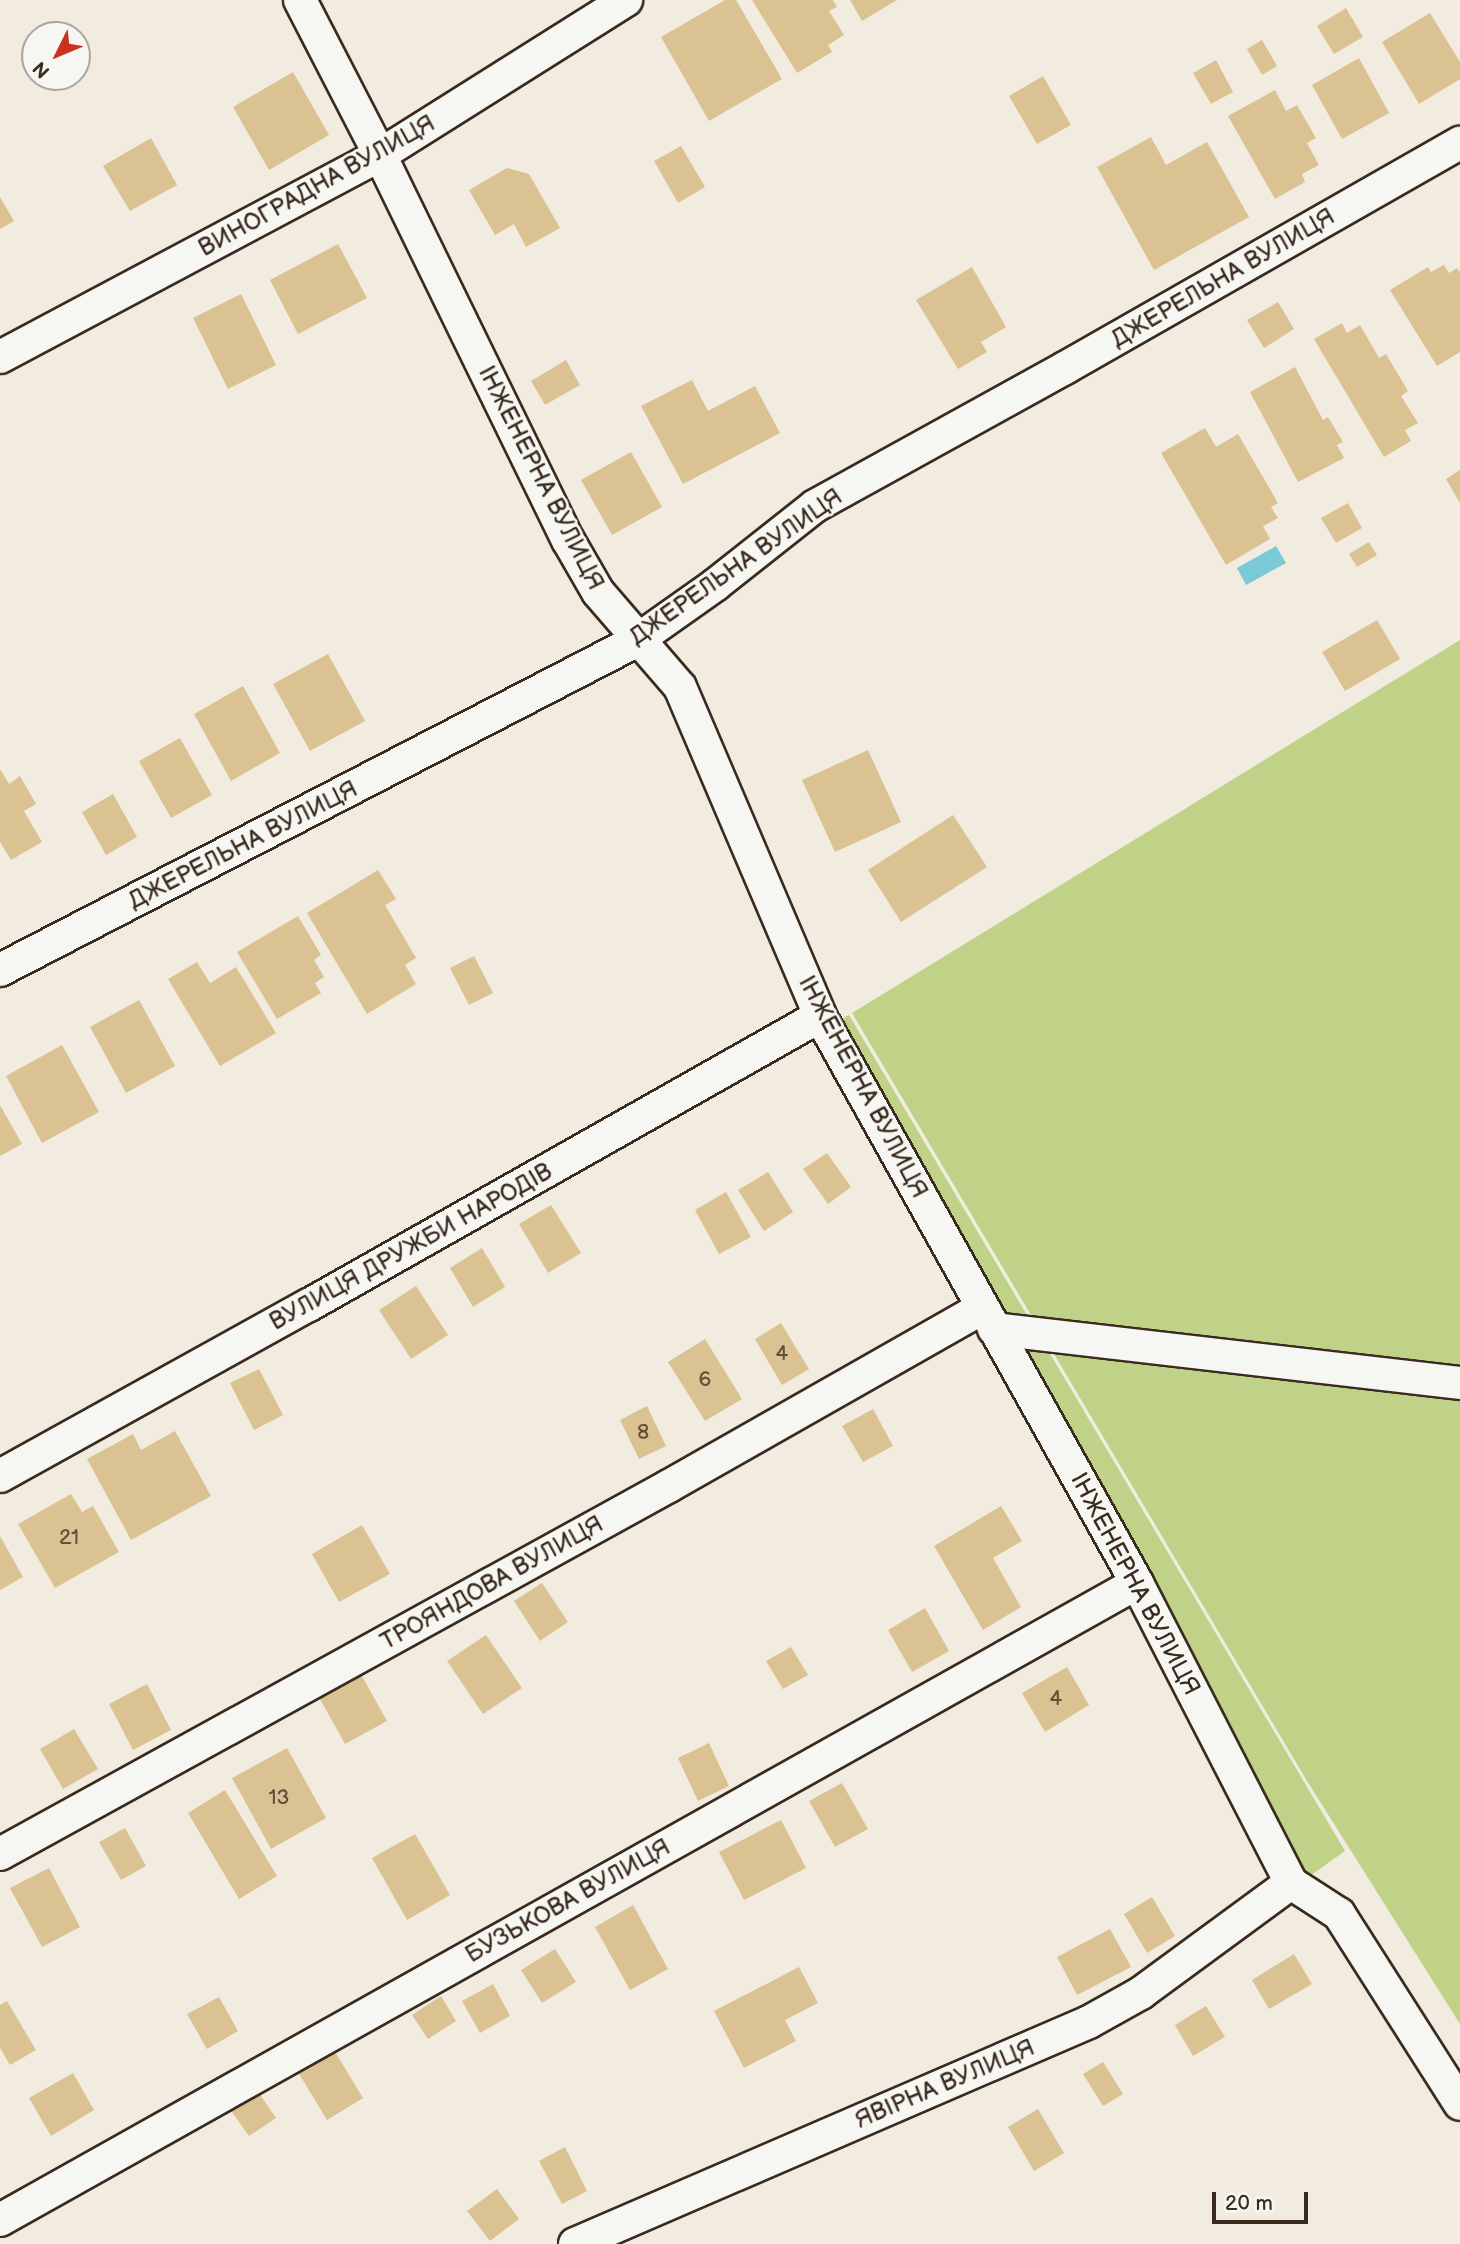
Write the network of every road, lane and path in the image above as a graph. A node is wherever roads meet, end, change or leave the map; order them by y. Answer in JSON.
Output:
{"nodes":[{"id":1,"x":300,"y":0,"type":"edge"},
{"id":2,"x":626,"y":0,"type":"edge"},
{"id":3,"x":1460,"y":143,"type":"edge"},
{"id":4,"x":380,"y":155,"type":"junction"},
{"id":5,"x":0,"y":357,"type":"edge"},
{"id":6,"x":636,"y":640,"type":"junction"},
{"id":7,"x":0,"y":970,"type":"edge"},
{"id":8,"x":820,"y":1016,"type":"junction"},
{"id":9,"x":988,"y":1319,"type":"junction"},
{"id":10,"x":1460,"y":1383,"type":"edge"},
{"id":11,"x":0,"y":1476,"type":"edge"},
{"id":12,"x":1137,"y":1583,"type":"junction"},
{"id":13,"x":0,"y":1854,"type":"edge"},
{"id":14,"x":1291,"y":1883,"type":"junction"},
{"id":15,"x":1460,"y":2104,"type":"edge"},
{"id":16,"x":0,"y":2220,"type":"edge"},
{"id":17,"x":575,"y":2244,"type":"edge"}],
"edges":[{"from":1,"to":4,"type":"street","name":"ІНЖЕНЕРНА ВУЛИЦЯ"},
{"from":2,"to":4,"type":"street","name":"ВИНОГРАДНА ВУЛИЦЯ"},
{"from":3,"to":6,"type":"street","name":"ДЖЕРЕЛЬНА ВУЛИЦЯ"},
{"from":4,"to":5,"type":"street","name":"ВИНОГРАДНА ВУЛИЦЯ"},
{"from":4,"to":6,"type":"street","name":"ІНЖЕНЕРНА ВУЛИЦЯ"},
{"from":6,"to":7,"type":"street","name":"ДЖЕРЕЛЬНА ВУЛИЦЯ"},
{"from":6,"to":8,"type":"street","name":"ІНЖЕНЕРНА ВУЛИЦЯ"},
{"from":8,"to":9,"type":"street","name":"ІНЖЕНЕРНА ВУЛИЦЯ"},
{"from":8,"to":11,"type":"street","name":"ВУЛИЦЯ ДРУЖБИ НАРОДІВ"},
{"from":9,"to":10,"type":"street"},
{"from":9,"to":12,"type":"street","name":"ІНЖЕНЕРНА ВУЛИЦЯ"},
{"from":9,"to":13,"type":"street","name":"ТРОЯНДОВА ВУЛИЦЯ"},
{"from":12,"to":14,"type":"street","name":"ІНЖЕНЕРНА ВУЛИЦЯ"},
{"from":12,"to":16,"type":"street","name":"БУЗЬКОВА ВУЛИЦЯ"},
{"from":14,"to":15,"type":"street","name":"ІНЖЕНЕРНА ВУЛИЦЯ"},
{"from":14,"to":17,"type":"street","name":"ЯВІРНА ВУЛИЦЯ"}]}
